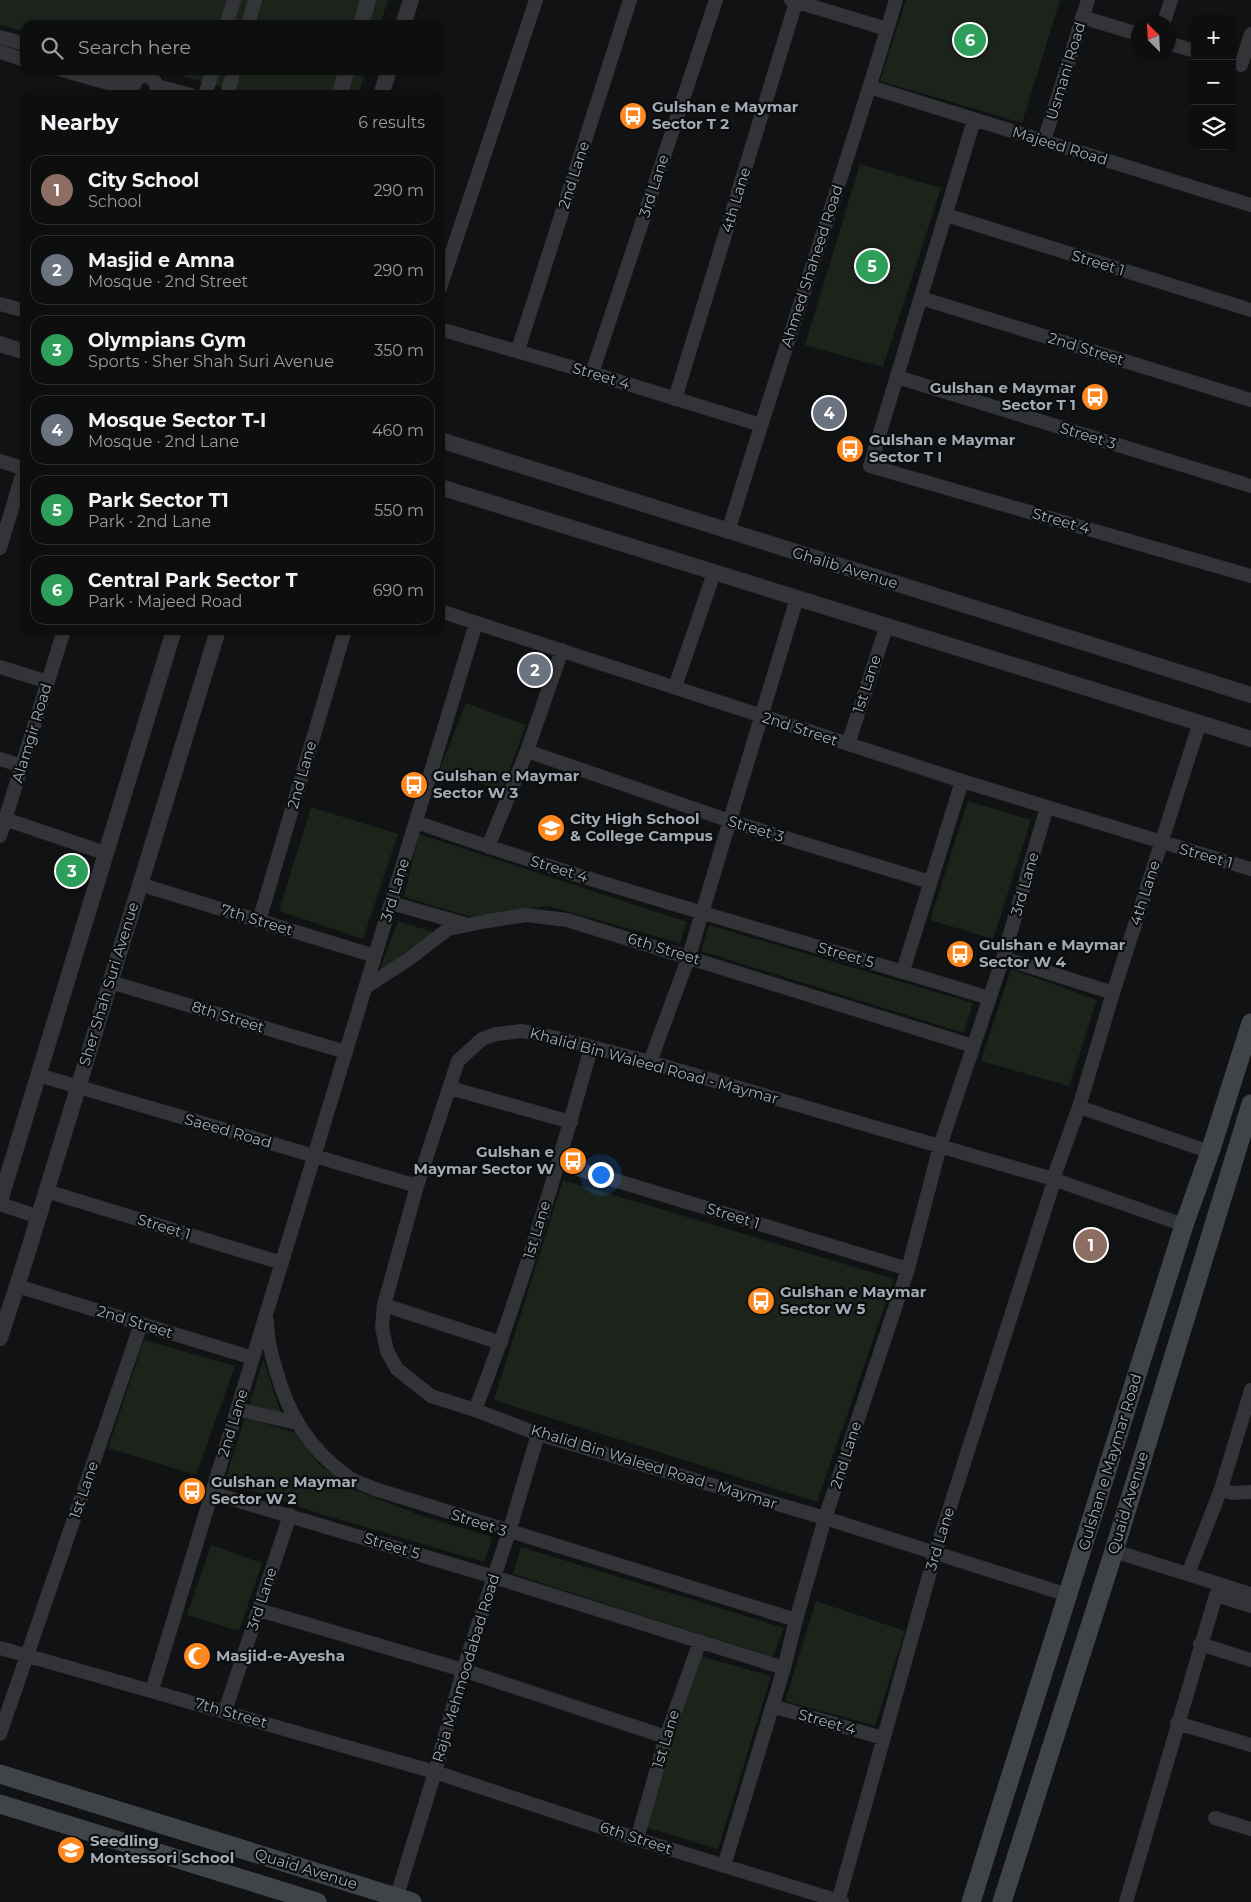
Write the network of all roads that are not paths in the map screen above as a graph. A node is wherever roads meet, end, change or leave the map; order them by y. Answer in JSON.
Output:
{"nodes":[{"id":1,"x":234,"y":0,"type":"edge"},
{"id":2,"x":255,"y":0,"type":"edge"},
{"id":3,"x":368,"y":0,"type":"edge"},
{"id":4,"x":411,"y":0,"type":"edge"},
{"id":5,"x":536,"y":0,"type":"edge"},
{"id":6,"x":630,"y":0,"type":"edge"},
{"id":7,"x":716,"y":0,"type":"edge"},
{"id":8,"x":896,"y":0,"type":"edge"},
{"id":9,"x":1088,"y":0,"type":"edge"},
{"id":10,"x":1171,"y":0,"type":"edge"},
{"id":11,"x":794,"y":1,"type":"edge"},
{"id":12,"x":1166,"y":15,"type":"edge"},
{"id":13,"x":1082,"y":17,"type":"junction"},
{"id":14,"x":228,"y":20,"type":"edge"},
{"id":15,"x":249,"y":20,"type":"edge"},
{"id":16,"x":362,"y":20,"type":"edge"},
{"id":17,"x":405,"y":20,"type":"edge"},
{"id":18,"x":887,"y":30,"type":"junction"},
{"id":19,"x":1131,"y":32,"type":"edge"},
{"id":20,"x":1251,"y":34,"type":"edge"},
{"id":21,"x":0,"y":37,"type":"edge"},
{"id":22,"x":20,"y":43,"type":"edge"},
{"id":23,"x":1176,"y":45,"type":"edge"},
{"id":24,"x":1191,"y":50,"type":"edge"},
{"id":25,"x":0,"y":52,"type":"edge"},
{"id":26,"x":20,"y":58,"type":"edge"},
{"id":27,"x":1242,"y":65,"type":"edge"},
{"id":28,"x":79,"y":75,"type":"edge"},
{"id":29,"x":117,"y":75,"type":"edge"},
{"id":30,"x":143,"y":75,"type":"edge"},
{"id":31,"x":143,"y":75,"type":"edge"},
{"id":32,"x":211,"y":75,"type":"edge"},
{"id":33,"x":233,"y":75,"type":"edge"},
{"id":34,"x":345,"y":75,"type":"edge"},
{"id":35,"x":388,"y":75,"type":"edge"},
{"id":36,"x":870,"y":87,"type":"junction"},
{"id":37,"x":132,"y":90,"type":"edge"},
{"id":38,"x":134,"y":90,"type":"edge"},
{"id":39,"x":136,"y":90,"type":"edge"},
{"id":40,"x":156,"y":90,"type":"edge"},
{"id":41,"x":207,"y":90,"type":"edge"},
{"id":42,"x":228,"y":90,"type":"edge"},
{"id":43,"x":341,"y":90,"type":"edge"},
{"id":44,"x":383,"y":90,"type":"edge"},
{"id":45,"x":974,"y":120,"type":"junction"},
{"id":46,"x":1044,"y":141,"type":"junction"},
{"id":47,"x":1251,"y":205,"type":"edge"},
{"id":48,"x":946,"y":215,"type":"junction"},
{"id":49,"x":445,"y":273,"type":"edge"},
{"id":50,"x":921,"y":298,"type":"junction"},
{"id":51,"x":0,"y":304,"type":"edge"},
{"id":52,"x":20,"y":310,"type":"edge"},
{"id":53,"x":1251,"y":310,"type":"edge"},
{"id":54,"x":445,"y":329,"type":"edge"},
{"id":55,"x":0,"y":344,"type":"edge"},
{"id":56,"x":20,"y":350,"type":"edge"},
{"id":57,"x":518,"y":350,"type":"junction"},
{"id":58,"x":592,"y":373,"type":"junction"},
{"id":59,"x":897,"y":377,"type":"junction"},
{"id":60,"x":675,"y":399,"type":"junction"},
{"id":61,"x":1251,"y":400,"type":"edge"},
{"id":62,"x":761,"y":425,"type":"junction"},
{"id":63,"x":445,"y":442,"type":"edge"},
{"id":64,"x":0,"y":461,"type":"edge"},
{"id":65,"x":20,"y":468,"type":"edge"},
{"id":66,"x":20,"y":482,"type":"edge"},
{"id":67,"x":1251,"y":486,"type":"edge"},
{"id":68,"x":445,"y":489,"type":"edge"},
{"id":69,"x":728,"y":532,"type":"junction"},
{"id":70,"x":0,"y":548,"type":"edge"},
{"id":71,"x":714,"y":573,"type":"junction"},
{"id":72,"x":1251,"y":576,"type":"edge"},
{"id":73,"x":797,"y":598,"type":"junction"},
{"id":74,"x":445,"y":613,"type":"edge"},
{"id":75,"x":476,"y":623,"type":"junction"},
{"id":76,"x":886,"y":625,"type":"junction"},
{"id":77,"x":62,"y":635,"type":"edge"},
{"id":78,"x":172,"y":635,"type":"edge"},
{"id":79,"x":216,"y":635,"type":"edge"},
{"id":80,"x":344,"y":635,"type":"edge"},
{"id":81,"x":562,"y":650,"type":"junction"},
{"id":82,"x":0,"y":667,"type":"edge"},
{"id":83,"x":48,"y":682,"type":"junction"},
{"id":84,"x":675,"y":687,"type":"junction"},
{"id":85,"x":1251,"y":695,"type":"edge"},
{"id":86,"x":762,"y":716,"type":"junction"},
{"id":87,"x":1200,"y":722,"type":"junction"},
{"id":88,"x":1251,"y":739,"type":"edge"},
{"id":89,"x":848,"y":744,"type":"junction"},
{"id":90,"x":527,"y":752,"type":"junction"},
{"id":91,"x":0,"y":759,"type":"edge"},
{"id":92,"x":22,"y":766,"type":"junction"},
{"id":93,"x":962,"y":781,"type":"junction"},
{"id":94,"x":1047,"y":807,"type":"junction"},
{"id":95,"x":5,"y":819,"type":"junction"},
{"id":96,"x":730,"y":821,"type":"junction"},
{"id":97,"x":416,"y":822,"type":"junction"},
{"id":98,"x":0,"y":836,"type":"edge"},
{"id":99,"x":1161,"y":843,"type":"junction"},
{"id":100,"x":488,"y":847,"type":"junction"},
{"id":101,"x":105,"y":853,"type":"junction"},
{"id":102,"x":1251,"y":869,"type":"edge"},
{"id":103,"x":930,"y":882,"type":"junction"},
{"id":104,"x":139,"y":884,"type":"junction"},
{"id":105,"x":391,"y":903,"type":"junction"},
{"id":106,"x":702,"y":914,"type":"junction"},
{"id":107,"x":259,"y":921,"type":"junction"},
{"id":108,"x":468,"y":925,"type":"junction"},
{"id":109,"x":375,"y":956,"type":"junction"},
{"id":110,"x":689,"y":956,"type":"junction"},
{"id":111,"x":1003,"y":958,"type":"junction"},
{"id":112,"x":903,"y":971,"type":"junction"},
{"id":113,"x":110,"y":982,"type":"junction"},
{"id":114,"x":366,"y":988,"type":"junction"},
{"id":115,"x":1113,"y":993,"type":"junction"},
{"id":116,"x":989,"y":998,"type":"junction"},
{"id":117,"x":1251,"y":1023,"type":"edge"},
{"id":118,"x":973,"y":1046,"type":"junction"},
{"id":119,"x":591,"y":1048,"type":"junction"},
{"id":120,"x":346,"y":1052,"type":"junction"},
{"id":121,"x":650,"y":1062,"type":"junction"},
{"id":122,"x":38,"y":1075,"type":"junction"},
{"id":123,"x":78,"y":1087,"type":"junction"},
{"id":124,"x":450,"y":1088,"type":"junction"},
{"id":125,"x":1251,"y":1104,"type":"edge"},
{"id":126,"x":1079,"y":1108,"type":"junction"},
{"id":127,"x":571,"y":1122,"type":"junction"},
{"id":128,"x":940,"y":1146,"type":"junction"},
{"id":129,"x":1210,"y":1152,"type":"junction"},
{"id":130,"x":314,"y":1156,"type":"junction"},
{"id":131,"x":558,"y":1163,"type":"junction"},
{"id":132,"x":1053,"y":1180,"type":"junction"},
{"id":133,"x":417,"y":1186,"type":"junction"},
{"id":134,"x":46,"y":1191,"type":"junction"},
{"id":135,"x":0,"y":1203,"type":"edge"},
{"id":136,"x":38,"y":1217,"type":"junction"},
{"id":137,"x":1184,"y":1225,"type":"junction"},
{"id":138,"x":282,"y":1263,"type":"junction"},
{"id":139,"x":908,"y":1269,"type":"junction"},
{"id":140,"x":17,"y":1286,"type":"junction"},
{"id":141,"x":384,"y":1305,"type":"junction"},
{"id":142,"x":267,"y":1310,"type":"junction"},
{"id":143,"x":141,"y":1324,"type":"junction"},
{"id":144,"x":0,"y":1338,"type":"edge"},
{"id":145,"x":501,"y":1343,"type":"junction"},
{"id":146,"x":253,"y":1358,"type":"junction"},
{"id":147,"x":1251,"y":1390,"type":"edge"},
{"id":148,"x":237,"y":1409,"type":"junction"},
{"id":149,"x":475,"y":1410,"type":"junction"},
{"id":150,"x":297,"y":1424,"type":"junction"},
{"id":151,"x":538,"y":1434,"type":"junction"},
{"id":152,"x":1221,"y":1489,"type":"junction"},
{"id":153,"x":1251,"y":1492,"type":"edge"},
{"id":154,"x":212,"y":1493,"type":"junction"},
{"id":155,"x":290,"y":1515,"type":"junction"},
{"id":156,"x":825,"y":1518,"type":"junction"},
{"id":157,"x":509,"y":1532,"type":"junction"},
{"id":158,"x":1114,"y":1551,"type":"junction"},
{"id":159,"x":935,"y":1554,"type":"junction"},
{"id":160,"x":1188,"y":1574,"type":"junction"},
{"id":161,"x":494,"y":1577,"type":"junction"},
{"id":162,"x":1250,"y":1594,"type":"edge"},
{"id":163,"x":1068,"y":1595,"type":"junction"},
{"id":164,"x":259,"y":1610,"type":"junction"},
{"id":165,"x":796,"y":1620,"type":"junction"},
{"id":166,"x":700,"y":1641,"type":"junction"},
{"id":167,"x":1200,"y":1644,"type":"junction"},
{"id":168,"x":0,"y":1648,"type":"edge"},
{"id":169,"x":27,"y":1655,"type":"junction"},
{"id":170,"x":1251,"y":1660,"type":"edge"},
{"id":171,"x":784,"y":1668,"type":"junction"},
{"id":172,"x":463,"y":1670,"type":"junction"},
{"id":173,"x":152,"y":1690,"type":"junction"},
{"id":174,"x":772,"y":1706,"type":"junction"},
{"id":175,"x":225,"y":1712,"type":"junction"},
{"id":176,"x":1178,"y":1723,"type":"junction"},
{"id":177,"x":0,"y":1734,"type":"edge"},
{"id":178,"x":666,"y":1737,"type":"junction"},
{"id":179,"x":883,"y":1738,"type":"junction"},
{"id":180,"x":1251,"y":1745,"type":"edge"},
{"id":181,"x":434,"y":1772,"type":"junction"},
{"id":182,"x":0,"y":1774,"type":"edge"},
{"id":183,"x":0,"y":1804,"type":"edge"},
{"id":184,"x":1215,"y":1818,"type":"dead end"},
{"id":185,"x":1251,"y":1829,"type":"edge"},
{"id":186,"x":637,"y":1839,"type":"junction"},
{"id":187,"x":724,"y":1866,"type":"junction"},
{"id":188,"x":401,"y":1900,"type":"edge"},
{"id":189,"x":317,"y":1902,"type":"edge"},
{"id":190,"x":839,"y":1902,"type":"edge"},
{"id":191,"x":971,"y":1902,"type":"edge"},
{"id":192,"x":1002,"y":1902,"type":"edge"},
{"id":193,"x":1126,"y":1902,"type":"edge"}],
"edges":[{"from":1,"to":14,"type":"street"},
{"from":2,"to":15,"type":"street"},
{"from":3,"to":16,"type":"street"},
{"from":4,"to":17,"type":"street"},
{"from":5,"to":49,"type":"street"},
{"from":6,"to":57,"type":"street","name":"2nd Lane"},
{"from":7,"to":58,"type":"street","name":"3rd Lane"},
{"from":8,"to":18,"type":"street","name":"Ahmed Shaheed Road"},
{"from":9,"to":13,"type":"street","name":"Usmani Road"},
{"from":10,"to":12,"type":"street"},
{"from":11,"to":18,"type":"street"},
{"from":11,"to":60,"type":"street","name":"4th Lane"},
{"from":13,"to":19,"type":"street"},
{"from":13,"to":46,"type":"street","name":"Usmani Road"},
{"from":18,"to":36,"type":"street","name":"Ahmed Shaheed Road"},
{"from":20,"to":27,"type":"street"},
{"from":21,"to":22,"type":"street"},
{"from":23,"to":24,"type":"street"},
{"from":25,"to":26,"type":"street"},
{"from":28,"to":37,"type":"street"},
{"from":29,"to":38,"type":"street"},
{"from":30,"to":39,"type":"street"},
{"from":31,"to":40,"type":"street"},
{"from":32,"to":41,"type":"street"},
{"from":33,"to":42,"type":"street"},
{"from":34,"to":43,"type":"street"},
{"from":35,"to":44,"type":"street"},
{"from":36,"to":45,"type":"street","name":"Majeed Road"},
{"from":36,"to":62,"type":"street","name":"Ahmed Shaheed Road"},
{"from":45,"to":46,"type":"street","name":"Majeed Road"},
{"from":45,"to":48,"type":"street"},
{"from":46,"to":47,"type":"street","name":"Majeed Road"},
{"from":48,"to":50,"type":"street"},
{"from":48,"to":53,"type":"street","name":"Street 1"},
{"from":50,"to":59,"type":"street"},
{"from":50,"to":61,"type":"street","name":"2nd Street"},
{"from":51,"to":52,"type":"street"},
{"from":54,"to":57,"type":"street","name":"Street 4"},
{"from":55,"to":56,"type":"street"},
{"from":57,"to":58,"type":"street","name":"Street 4"},
{"from":58,"to":60,"type":"street","name":"Street 4"},
{"from":59,"to":67,"type":"street","name":"Street 3"},
{"from":59,"to":72,"type":"street","name":"Street 4"},
{"from":60,"to":62,"type":"street","name":"Street 4"},
{"from":62,"to":69,"type":"street","name":"Ahmed Shaheed Road"},
{"from":63,"to":69,"type":"street","name":"Ghalib Avenue"},
{"from":64,"to":65,"type":"street"},
{"from":66,"to":70,"type":"street"},
{"from":68,"to":71,"type":"street"},
{"from":69,"to":85,"type":"street","name":"Ghalib Avenue"},
{"from":71,"to":73,"type":"street"},
{"from":71,"to":84,"type":"street"},
{"from":73,"to":76,"type":"street"},
{"from":73,"to":86,"type":"street"},
{"from":74,"to":75,"type":"street","name":"2nd Street"},
{"from":75,"to":81,"type":"street","name":"2nd Street"},
{"from":75,"to":97,"type":"street","name":"3rd Lane"},
{"from":76,"to":87,"type":"street"},
{"from":76,"to":89,"type":"street","name":"1st Lane"},
{"from":77,"to":83,"type":"street","name":"Alamgir Road"},
{"from":78,"to":101,"type":"street"},
{"from":79,"to":104,"type":"street","name":"Sher Shah Suri Avenue"},
{"from":80,"to":107,"type":"street","name":"2nd Lane"},
{"from":81,"to":84,"type":"street","name":"2nd Street"},
{"from":81,"to":90,"type":"street"},
{"from":82,"to":83,"type":"street"},
{"from":83,"to":92,"type":"street","name":"Alamgir Road"},
{"from":84,"to":86,"type":"street","name":"2nd Street"},
{"from":86,"to":89,"type":"street","name":"2nd Street"},
{"from":86,"to":96,"type":"street"},
{"from":87,"to":88,"type":"street"},
{"from":87,"to":99,"type":"street","name":"4th Lane"},
{"from":89,"to":93,"type":"street","name":"2nd Street"},
{"from":90,"to":96,"type":"street","name":"Street 3"},
{"from":90,"to":100,"type":"street"},
{"from":91,"to":92,"type":"street"},
{"from":92,"to":95,"type":"street","name":"Alamgir Road"},
{"from":93,"to":94,"type":"street","name":"2nd Street"},
{"from":93,"to":103,"type":"street"},
{"from":94,"to":99,"type":"street","name":"2nd Street"},
{"from":94,"to":111,"type":"street","name":"3rd Lane"},
{"from":95,"to":98,"type":"street","name":"Alamgir Road"},
{"from":95,"to":101,"type":"street"},
{"from":96,"to":103,"type":"street","name":"Street 3"},
{"from":96,"to":106,"type":"street"},
{"from":97,"to":100,"type":"street","name":"Street 4"},
{"from":97,"to":105,"type":"street","name":"3rd Lane"},
{"from":99,"to":102,"type":"street","name":"Street 1"},
{"from":99,"to":115,"type":"street","name":"4th Lane"},
{"from":100,"to":106,"type":"street","name":"Street 4"},
{"from":101,"to":122,"type":"street"},
{"from":103,"to":112,"type":"street"},
{"from":104,"to":107,"type":"street","name":"7th Street"},
{"from":104,"to":113,"type":"street","name":"Sher Shah Suri Avenue"},
{"from":105,"to":108,"type":"street"},
{"from":105,"to":109,"type":"street","name":"3rd Lane"},
{"from":106,"to":110,"type":"street"},
{"from":106,"to":112,"type":"street","name":"Street 5"},
{"from":107,"to":109,"type":"street","name":"7th Street"},
{"from":108,"to":110,"type":"street","name":"6th Street"},
{"from":108,"to":114,"type":"street","name":"6th Street"},
{"from":109,"to":114,"type":"street","name":"3rd Lane"},
{"from":110,"to":118,"type":"street","name":"6th Street"},
{"from":110,"to":121,"type":"street"},
{"from":111,"to":115,"type":"street"},
{"from":111,"to":116,"type":"street","name":"3rd Lane"},
{"from":112,"to":116,"type":"street","name":"Street 5"},
{"from":113,"to":120,"type":"street","name":"8th Street"},
{"from":113,"to":123,"type":"street","name":"Sher Shah Suri Avenue"},
{"from":114,"to":120,"type":"street","name":"3rd Lane"},
{"from":115,"to":126,"type":"street","name":"4th Lane"},
{"from":116,"to":118,"type":"street","name":"3rd Lane"},
{"from":117,"to":129,"type":"main road","name":"Gulshan e Maymar Road"},
{"from":118,"to":128,"type":"street","name":"2nd Lane"},
{"from":119,"to":121,"type":"street","name":"Khalid Bin Waleed Road - Maymar"},
{"from":119,"to":124,"type":"street","name":"Khalid Bin Waleed Road - Maymar"},
{"from":119,"to":127,"type":"street","name":"1st Lane"},
{"from":120,"to":130,"type":"street","name":"3rd Lane"},
{"from":121,"to":128,"type":"street","name":"Khalid Bin Waleed Road - Maymar"},
{"from":122,"to":123,"type":"street","name":"Saeed Road"},
{"from":122,"to":135,"type":"street"},
{"from":123,"to":130,"type":"street","name":"Saeed Road"},
{"from":123,"to":134,"type":"street","name":"Sher Shah Suri Avenue"},
{"from":124,"to":127,"type":"street"},
{"from":124,"to":133,"type":"street","name":"Khalid Bin Waleed Road - Maymar"},
{"from":125,"to":158,"type":"main road","name":"Quaid Avenue"},
{"from":126,"to":129,"type":"street"},
{"from":126,"to":132,"type":"street","name":"4th Lane"},
{"from":127,"to":131,"type":"street","name":"1st Lane"},
{"from":128,"to":132,"type":"street","name":"Khalid Bin Waleed Road - Maymar"},
{"from":128,"to":139,"type":"street","name":"2nd Lane"},
{"from":129,"to":137,"type":"main road","name":"Gulshan e Maymar Road"},
{"from":130,"to":133,"type":"street","name":"Saeed Road"},
{"from":130,"to":138,"type":"street","name":"2nd Lane"},
{"from":131,"to":139,"type":"street","name":"Street 1"},
{"from":131,"to":145,"type":"street","name":"1st Lane"},
{"from":132,"to":137,"type":"street","name":"Khalid Bin Waleed Road - Maymar"},
{"from":132,"to":159,"type":"street","name":"3rd Lane"},
{"from":133,"to":141,"type":"street","name":"Khalid Bin Waleed Road - Maymar"},
{"from":134,"to":136,"type":"street","name":"Sher Shah Suri Avenue"},
{"from":134,"to":138,"type":"street","name":"Street 1"},
{"from":135,"to":136,"type":"street"},
{"from":136,"to":140,"type":"street","name":"Sher Shah Suri Avenue"},
{"from":137,"to":163,"type":"main road","name":"Gulshan e Maymar Road"},
{"from":138,"to":142,"type":"street","name":"2nd Lane"},
{"from":139,"to":156,"type":"street","name":"2nd Lane"},
{"from":140,"to":143,"type":"street","name":"2nd Street"},
{"from":140,"to":144,"type":"street","name":"Sher Shah Suri Avenue"},
{"from":141,"to":145,"type":"street"},
{"from":141,"to":149,"type":"street","name":"Khalid Bin Waleed Road - Maymar"},
{"from":142,"to":146,"type":"street","name":"2nd Lane"},
{"from":142,"to":150,"type":"street","name":"Street 3"},
{"from":143,"to":146,"type":"street","name":"2nd Street"},
{"from":143,"to":169,"type":"street","name":"1st Lane"},
{"from":145,"to":149,"type":"street","name":"1st Lane"},
{"from":146,"to":148,"type":"street","name":"2nd Lane"},
{"from":147,"to":152,"type":"street"},
{"from":148,"to":150,"type":"street"},
{"from":148,"to":154,"type":"street","name":"2nd Lane"},
{"from":149,"to":151,"type":"street","name":"Khalid Bin Waleed Road - Maymar"},
{"from":150,"to":157,"type":"street","name":"Street 3"},
{"from":151,"to":156,"type":"street","name":"Khalid Bin Waleed Road - Maymar"},
{"from":151,"to":157,"type":"street","name":"Raja Mehmoodabad Road"},
{"from":152,"to":153,"type":"street"},
{"from":152,"to":160,"type":"street"},
{"from":154,"to":155,"type":"street","name":"Street 5"},
{"from":154,"to":173,"type":"street","name":"2nd Lane"},
{"from":155,"to":161,"type":"street","name":"Street 5"},
{"from":155,"to":164,"type":"street","name":"3rd Lane"},
{"from":156,"to":159,"type":"street","name":"Khalid Bin Waleed Road - Maymar"},
{"from":156,"to":165,"type":"street","name":"2nd Lane"},
{"from":157,"to":161,"type":"street","name":"Raja Mehmoodabad Road"},
{"from":157,"to":165,"type":"street","name":"Street 3"},
{"from":158,"to":160,"type":"street"},
{"from":158,"to":192,"type":"main road","name":"Quaid Avenue"},
{"from":159,"to":163,"type":"street","name":"Khalid Bin Waleed Road - Maymar"},
{"from":159,"to":179,"type":"street","name":"3rd Lane"},
{"from":160,"to":162,"type":"street"},
{"from":161,"to":166,"type":"street"},
{"from":161,"to":172,"type":"street","name":"Raja Mehmoodabad Road"},
{"from":162,"to":167,"type":"street"},
{"from":163,"to":191,"type":"main road","name":"Gulshan e Maymar Road"},
{"from":164,"to":172,"type":"street"},
{"from":164,"to":175,"type":"street","name":"3rd Lane"},
{"from":165,"to":171,"type":"street","name":"2nd Lane"},
{"from":166,"to":171,"type":"street"},
{"from":166,"to":178,"type":"street","name":"1st Lane"},
{"from":167,"to":170,"type":"street"},
{"from":167,"to":176,"type":"street"},
{"from":168,"to":169,"type":"street"},
{"from":169,"to":173,"type":"street","name":"7th Street"},
{"from":169,"to":177,"type":"street"},
{"from":171,"to":174,"type":"street","name":"2nd Lane"},
{"from":172,"to":178,"type":"street"},
{"from":172,"to":181,"type":"street","name":"Raja Mehmoodabad Road"},
{"from":173,"to":175,"type":"street","name":"7th Street"},
{"from":174,"to":179,"type":"street","name":"Street 4"},
{"from":174,"to":187,"type":"street","name":"2nd Lane"},
{"from":175,"to":181,"type":"street","name":"7th Street"},
{"from":176,"to":180,"type":"street"},
{"from":176,"to":193,"type":"street"},
{"from":178,"to":186,"type":"street","name":"1st Lane"},
{"from":179,"to":190,"type":"street","name":"3rd Lane"},
{"from":181,"to":186,"type":"street","name":"6th Street"},
{"from":181,"to":188,"type":"street","name":"Raja Mehmoodabad Road"},
{"from":182,"to":188,"type":"main road","name":"Quaid Avenue"},
{"from":183,"to":189,"type":"main road","name":"Quaid Avenue"},
{"from":184,"to":185,"type":"street"},
{"from":186,"to":187,"type":"street","name":"6th Street"},
{"from":187,"to":190,"type":"street","name":"6th Street"}]}
